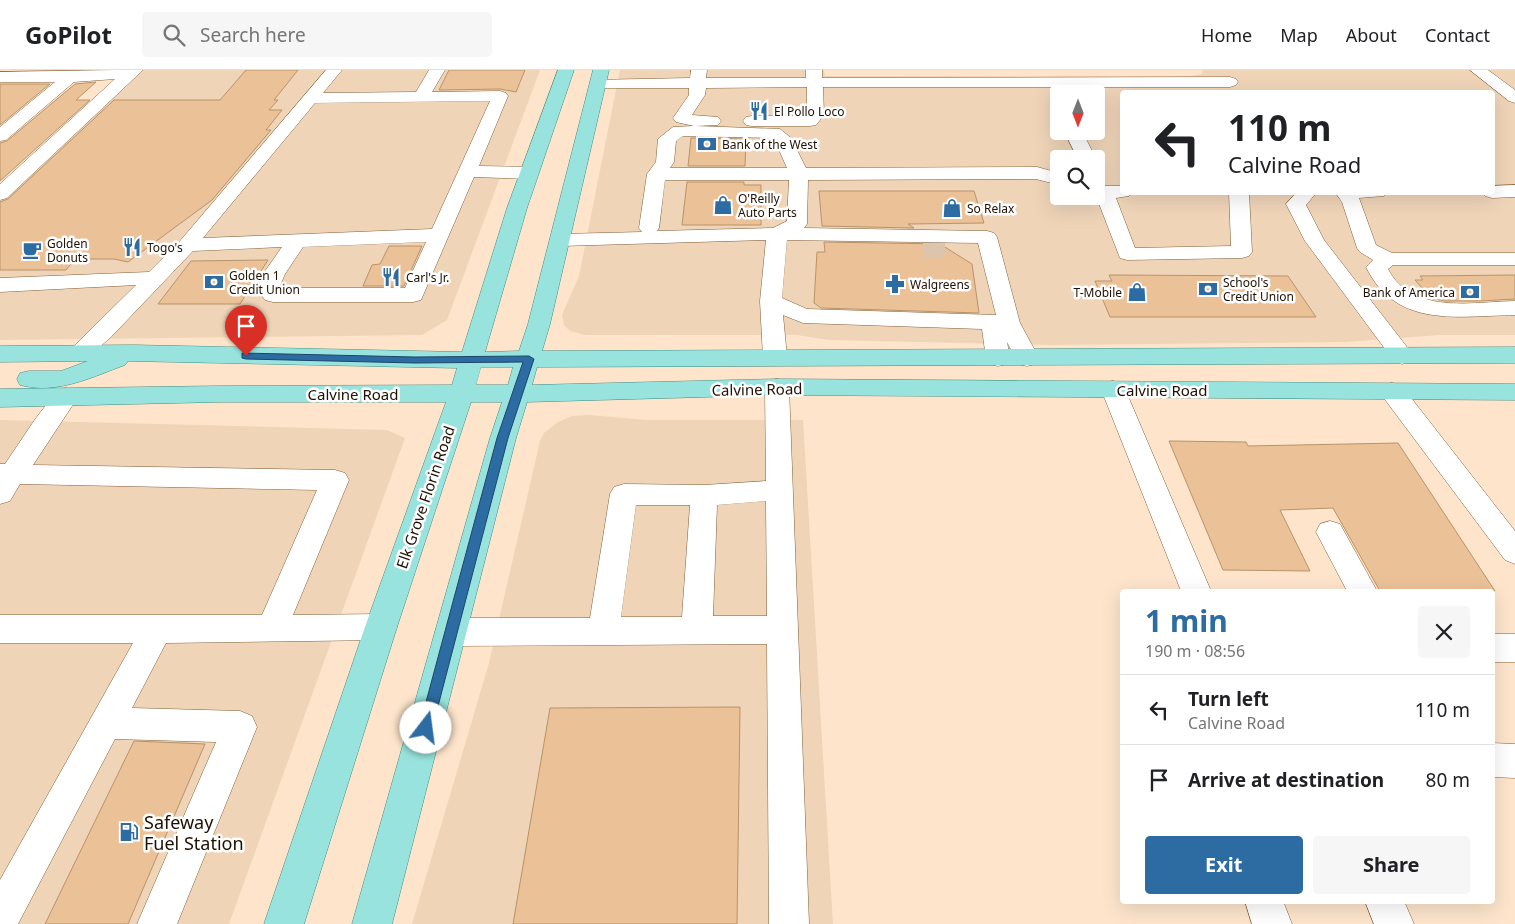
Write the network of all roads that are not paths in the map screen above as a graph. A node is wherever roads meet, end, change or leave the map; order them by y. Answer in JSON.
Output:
{"nodes":[{"id":1,"x":334,"y":70,"type":"edge"},
{"id":2,"x":437,"y":70,"type":"edge"},
{"id":3,"x":566,"y":70,"type":"edge"},
{"id":4,"x":1478,"y":70,"type":"edge"},
{"id":5,"x":133,"y":72,"type":"edge"},
{"id":6,"x":599,"y":76,"type":"edge"},
{"id":7,"x":771,"y":76,"type":"edge"},
{"id":8,"x":815,"y":76,"type":"edge"},
{"id":9,"x":0,"y":77,"type":"edge"},
{"id":10,"x":42,"y":77,"type":"junction"},
{"id":11,"x":70,"y":77,"type":"junction"},
{"id":12,"x":699,"y":77,"type":"edge"},
{"id":13,"x":1229,"y":82,"type":"edge"},
{"id":14,"x":21,"y":94,"type":"dead end"},
{"id":15,"x":421,"y":97,"type":"junction"},
{"id":16,"x":310,"y":98,"type":"junction"},
{"id":17,"x":1515,"y":98,"type":"edge"},
{"id":18,"x":0,"y":136,"type":"edge"},
{"id":19,"x":468,"y":171,"type":"junction"},
{"id":20,"x":529,"y":173,"type":"junction"},
{"id":21,"x":656,"y":174,"type":"junction"},
{"id":22,"x":799,"y":174,"type":"junction"},
{"id":23,"x":1050,"y":177,"type":"edge"},
{"id":24,"x":1105,"y":188,"type":"edge"},
{"id":25,"x":1515,"y":191,"type":"edge"},
{"id":26,"x":1495,"y":192,"type":"edge"},
{"id":27,"x":0,"y":194,"type":"edge"},
{"id":28,"x":1239,"y":195,"type":"edge"},
{"id":29,"x":1305,"y":195,"type":"edge"},
{"id":30,"x":1345,"y":195,"type":"edge"},
{"id":31,"x":649,"y":228,"type":"junction"},
{"id":32,"x":562,"y":234,"type":"junction"},
{"id":33,"x":777,"y":234,"type":"junction"},
{"id":34,"x":440,"y":235,"type":"junction"},
{"id":35,"x":886,"y":236,"type":"junction"},
{"id":36,"x":298,"y":240,"type":"junction"},
{"id":37,"x":187,"y":245,"type":"junction"},
{"id":38,"x":923,"y":250,"type":"tunnel mouth"},
{"id":39,"x":952,"y":250,"type":"tunnel mouth"},
{"id":40,"x":1388,"y":258,"type":"junction"},
{"id":41,"x":1513,"y":260,"type":"edge"},
{"id":42,"x":993,"y":261,"type":"junction"},
{"id":43,"x":154,"y":278,"type":"junction"},
{"id":44,"x":0,"y":285,"type":"edge"},
{"id":45,"x":771,"y":301,"type":"junction"},
{"id":46,"x":1515,"y":308,"type":"edge"},
{"id":47,"x":1001,"y":323,"type":"junction"},
{"id":48,"x":79,"y":352,"type":"junction"},
{"id":49,"x":133,"y":353,"type":"junction"},
{"id":50,"x":0,"y":354,"type":"edge"},
{"id":51,"x":1515,"y":355,"type":"edge"},
{"id":52,"x":1402,"y":356,"type":"junction"},
{"id":53,"x":998,"y":358,"type":"junction"},
{"id":54,"x":1027,"y":358,"type":"junction"},
{"id":55,"x":529,"y":359,"type":"junction"},
{"id":56,"x":472,"y":360,"type":"junction"},
{"id":57,"x":776,"y":372,"type":"junction"},
{"id":58,"x":0,"y":379,"type":"edge"},
{"id":59,"x":1113,"y":389,"type":"junction"},
{"id":60,"x":1240,"y":390,"type":"junction"},
{"id":61,"x":1392,"y":391,"type":"junction"},
{"id":62,"x":1515,"y":392,"type":"edge"},
{"id":63,"x":460,"y":394,"type":"junction"},
{"id":64,"x":517,"y":394,"type":"junction"},
{"id":65,"x":66,"y":397,"type":"junction"},
{"id":66,"x":0,"y":398,"type":"edge"},
{"id":67,"x":4,"y":481,"type":"edge"},
{"id":68,"x":780,"y":490,"type":"junction"},
{"id":69,"x":704,"y":495,"type":"junction"},
{"id":70,"x":1330,"y":532,"type":"dead end"},
{"id":71,"x":1515,"y":552,"type":"edge"},
{"id":72,"x":1195,"y":589,"type":"edge"},
{"id":73,"x":1361,"y":589,"type":"edge"},
{"id":74,"x":381,"y":627,"type":"junction"},
{"id":75,"x":0,"y":629,"type":"edge"},
{"id":76,"x":157,"y":629,"type":"junction"},
{"id":77,"x":272,"y":629,"type":"junction"},
{"id":78,"x":697,"y":630,"type":"junction"},
{"id":79,"x":783,"y":630,"type":"junction"},
{"id":80,"x":603,"y":631,"type":"junction"},
{"id":81,"x":451,"y":632,"type":"junction"},
{"id":82,"x":1495,"y":648,"type":"edge"},
{"id":83,"x":1515,"y":648,"type":"edge"},
{"id":84,"x":106,"y":723,"type":"junction"},
{"id":85,"x":1495,"y":760,"type":"edge"},
{"id":86,"x":1515,"y":761,"type":"edge"},
{"id":87,"x":1265,"y":904,"type":"edge"},
{"id":88,"x":1385,"y":904,"type":"edge"},
{"id":89,"x":0,"y":919,"type":"edge"},
{"id":90,"x":157,"y":924,"type":"edge"},
{"id":91,"x":284,"y":924,"type":"edge"},
{"id":92,"x":372,"y":924,"type":"edge"},
{"id":93,"x":789,"y":924,"type":"edge"},
{"id":94,"x":1272,"y":924,"type":"edge"},
{"id":95,"x":1394,"y":924,"type":"edge"}],
"edges":[{"from":1,"to":16,"type":"lane"},
{"from":2,"to":15,"type":"lane"},
{"from":3,"to":20,"type":"main road","name":"Elk Grove Florin Road"},
{"from":4,"to":17,"type":"lane"},
{"from":5,"to":11,"type":"lane"},
{"from":5,"to":27,"type":"lane"},
{"from":6,"to":12,"type":"lane"},
{"from":6,"to":32,"type":"main road"},
{"from":7,"to":8,"type":"lane"},
{"from":7,"to":12,"type":"lane"},
{"from":8,"to":12,"type":"lane"},
{"from":8,"to":13,"type":"lane"},
{"from":9,"to":10,"type":"lane"},
{"from":10,"to":11,"type":"lane"},
{"from":10,"to":14,"type":"lane"},
{"from":11,"to":18,"type":"lane"},
{"from":15,"to":16,"type":"lane"},
{"from":15,"to":19,"type":"lane"},
{"from":16,"to":37,"type":"lane"},
{"from":19,"to":20,"type":"lane"},
{"from":19,"to":34,"type":"lane"},
{"from":20,"to":56,"type":"main road","name":"Elk Grove Florin Road"},
{"from":21,"to":22,"type":"lane"},
{"from":21,"to":22,"type":"lane"},
{"from":21,"to":31,"type":"lane"},
{"from":22,"to":23,"type":"lane"},
{"from":22,"to":33,"type":"lane"},
{"from":24,"to":28,"type":"lane"},
{"from":25,"to":26,"type":"lane"},
{"from":29,"to":52,"type":"lane"},
{"from":30,"to":40,"type":"lane"},
{"from":31,"to":32,"type":"lane"},
{"from":31,"to":33,"type":"lane"},
{"from":32,"to":33,"type":"lane"},
{"from":32,"to":55,"type":"main road"},
{"from":33,"to":35,"type":"lane"},
{"from":33,"to":45,"type":"lane"},
{"from":34,"to":36,"type":"lane"},
{"from":34,"to":36,"type":"lane"},
{"from":35,"to":38,"type":"lane"},
{"from":35,"to":42,"type":"lane"},
{"from":36,"to":37,"type":"lane"},
{"from":37,"to":43,"type":"lane"},
{"from":39,"to":42,"type":"lane"},
{"from":40,"to":41,"type":"lane"},
{"from":40,"to":46,"type":"lane"},
{"from":42,"to":47,"type":"lane"},
{"from":43,"to":44,"type":"lane"},
{"from":43,"to":48,"type":"lane"},
{"from":45,"to":47,"type":"lane"},
{"from":45,"to":57,"type":"lane"},
{"from":47,"to":53,"type":"lane"},
{"from":47,"to":54,"type":"lane"},
{"from":48,"to":49,"type":"main road","name":"Calvine Road"},
{"from":48,"to":50,"type":"main road","name":"Calvine Road"},
{"from":49,"to":56,"type":"main road","name":"Calvine Road"},
{"from":49,"to":58,"type":"main road"},
{"from":51,"to":52,"type":"main road","name":"Calvine Road"},
{"from":52,"to":54,"type":"main road","name":"Calvine Road"},
{"from":52,"to":60,"type":"main road"},
{"from":53,"to":54,"type":"main road","name":"Calvine Road"},
{"from":53,"to":57,"type":"main road","name":"Calvine Road"},
{"from":55,"to":56,"type":"main road","name":"Calvine Road"},
{"from":55,"to":57,"type":"main road","name":"Calvine Road"},
{"from":55,"to":64,"type":"main road"},
{"from":56,"to":63,"type":"main road","name":"Elk Grove Florin Road"},
{"from":57,"to":59,"type":"main road","name":"Calvine Road"},
{"from":57,"to":64,"type":"main road","name":"Calvine Road"},
{"from":57,"to":68,"type":"lane"},
{"from":59,"to":60,"type":"main road","name":"Calvine Road"},
{"from":59,"to":72,"type":"lane"},
{"from":60,"to":61,"type":"main road","name":"Calvine Road"},
{"from":61,"to":62,"type":"main road","name":"Calvine Road"},
{"from":61,"to":71,"type":"lane"},
{"from":63,"to":64,"type":"main road","name":"Calvine Road"},
{"from":63,"to":65,"type":"main road","name":"Calvine Road"},
{"from":63,"to":74,"type":"main road","name":"Elk Grove Florin Road"},
{"from":64,"to":81,"type":"main road"},
{"from":65,"to":66,"type":"main road","name":"Calvine Road"},
{"from":65,"to":67,"type":"lane"},
{"from":67,"to":77,"type":"lane"},
{"from":68,"to":69,"type":"lane"},
{"from":68,"to":79,"type":"lane"},
{"from":69,"to":78,"type":"lane"},
{"from":69,"to":80,"type":"lane"},
{"from":70,"to":73,"type":"lane"},
{"from":74,"to":77,"type":"lane"},
{"from":74,"to":91,"type":"main road","name":"Elk Grove Florin Road"},
{"from":75,"to":76,"type":"lane"},
{"from":76,"to":77,"type":"lane"},
{"from":76,"to":84,"type":"lane"},
{"from":78,"to":79,"type":"lane"},
{"from":78,"to":80,"type":"lane"},
{"from":79,"to":93,"type":"lane"},
{"from":80,"to":81,"type":"lane"},
{"from":81,"to":92,"type":"main road"},
{"from":82,"to":83,"type":"lane"},
{"from":84,"to":89,"type":"lane"},
{"from":84,"to":90,"type":"lane"},
{"from":85,"to":86,"type":"lane"},
{"from":87,"to":94,"type":"lane"},
{"from":88,"to":95,"type":"lane"}]}
